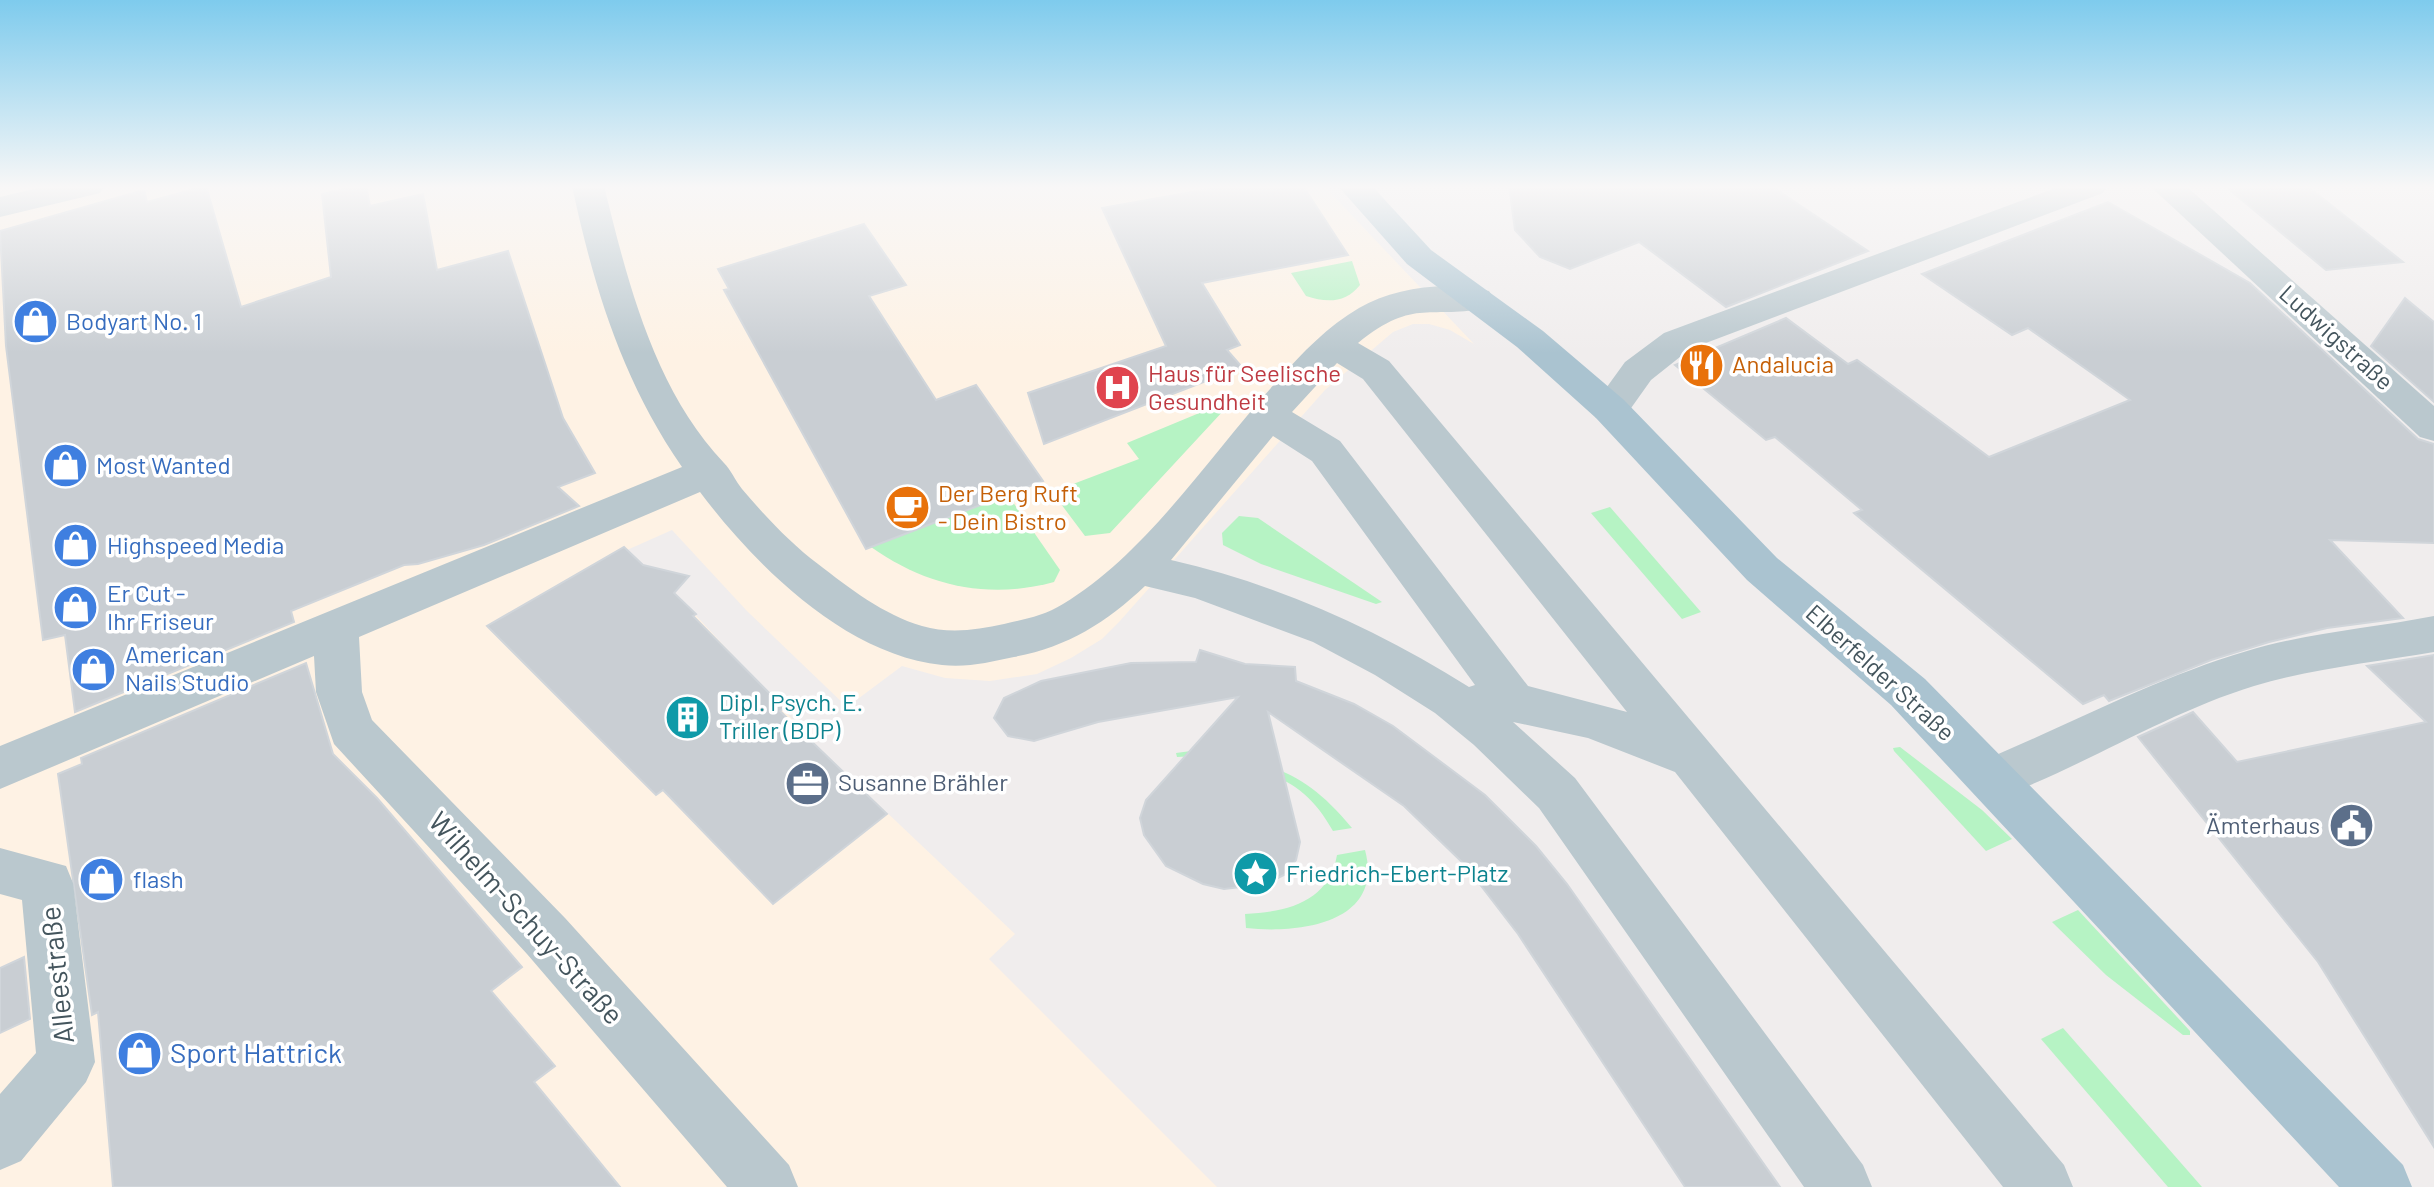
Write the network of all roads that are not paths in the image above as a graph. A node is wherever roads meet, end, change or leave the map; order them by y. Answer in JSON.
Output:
{"nodes":[{"id":1,"x":602,"y":241,"type":"edge"},
{"id":2,"x":1405,"y":241,"type":"edge"},
{"id":3,"x":1944,"y":241,"type":"edge"},
{"id":4,"x":2227,"y":241,"type":"edge"},
{"id":5,"x":1476,"y":299,"type":"junction"},
{"id":6,"x":1335,"y":345,"type":"junction"},
{"id":7,"x":1610,"y":409,"type":"junction"},
{"id":8,"x":1268,"y":415,"type":"junction"},
{"id":9,"x":2434,"y":428,"type":"edge"},
{"id":10,"x":709,"y":472,"type":"junction"},
{"id":11,"x":1137,"y":568,"type":"junction"},
{"id":12,"x":320,"y":634,"type":"junction"},
{"id":13,"x":2434,"y":634,"type":"edge"},
{"id":14,"x":1452,"y":700,"type":"junction"},
{"id":15,"x":1513,"y":701,"type":"junction"},
{"id":16,"x":1692,"y":758,"type":"junction"},
{"id":17,"x":0,"y":768,"type":"edge"},
{"id":18,"x":1992,"y":779,"type":"junction"},
{"id":19,"x":0,"y":871,"type":"edge"},
{"id":20,"x":0,"y":1140,"type":"edge"},
{"id":21,"x":2007,"y":1163,"type":"edge"},
{"id":22,"x":767,"y":1187,"type":"edge"},
{"id":23,"x":1841,"y":1187,"type":"edge"},
{"id":24,"x":2042,"y":1187,"type":"edge"},
{"id":25,"x":2381,"y":1187,"type":"edge"}],
"edges":[{"from":1,"to":10,"type":"street"},
{"from":2,"to":5,"type":"main road","name":"Elberfelder Straße"},
{"from":3,"to":7,"type":"street"},
{"from":4,"to":9,"type":"street","name":"Ludwigstraße"},
{"from":5,"to":6,"type":"street"},
{"from":5,"to":7,"type":"main road","name":"Elberfelder Straße"},
{"from":6,"to":8,"type":"street"},
{"from":6,"to":16,"type":"street"},
{"from":7,"to":18,"type":"main road","name":"Elberfelder Straße"},
{"from":8,"to":11,"type":"street"},
{"from":8,"to":15,"type":"street"},
{"from":10,"to":11,"type":"street"},
{"from":10,"to":12,"type":"street"},
{"from":11,"to":14,"type":"street"},
{"from":12,"to":17,"type":"street"},
{"from":12,"to":22,"type":"street","name":"Wilhelm-Schuy-Straße"},
{"from":13,"to":18,"type":"street"},
{"from":14,"to":15,"type":"street"},
{"from":14,"to":23,"type":"street"},
{"from":15,"to":16,"type":"street"},
{"from":16,"to":21,"type":"street"},
{"from":18,"to":25,"type":"main road","name":"Elberfelder Straße"},
{"from":19,"to":20,"type":"street","name":"Alleestraße"},
{"from":21,"to":24,"type":"street"}]}
